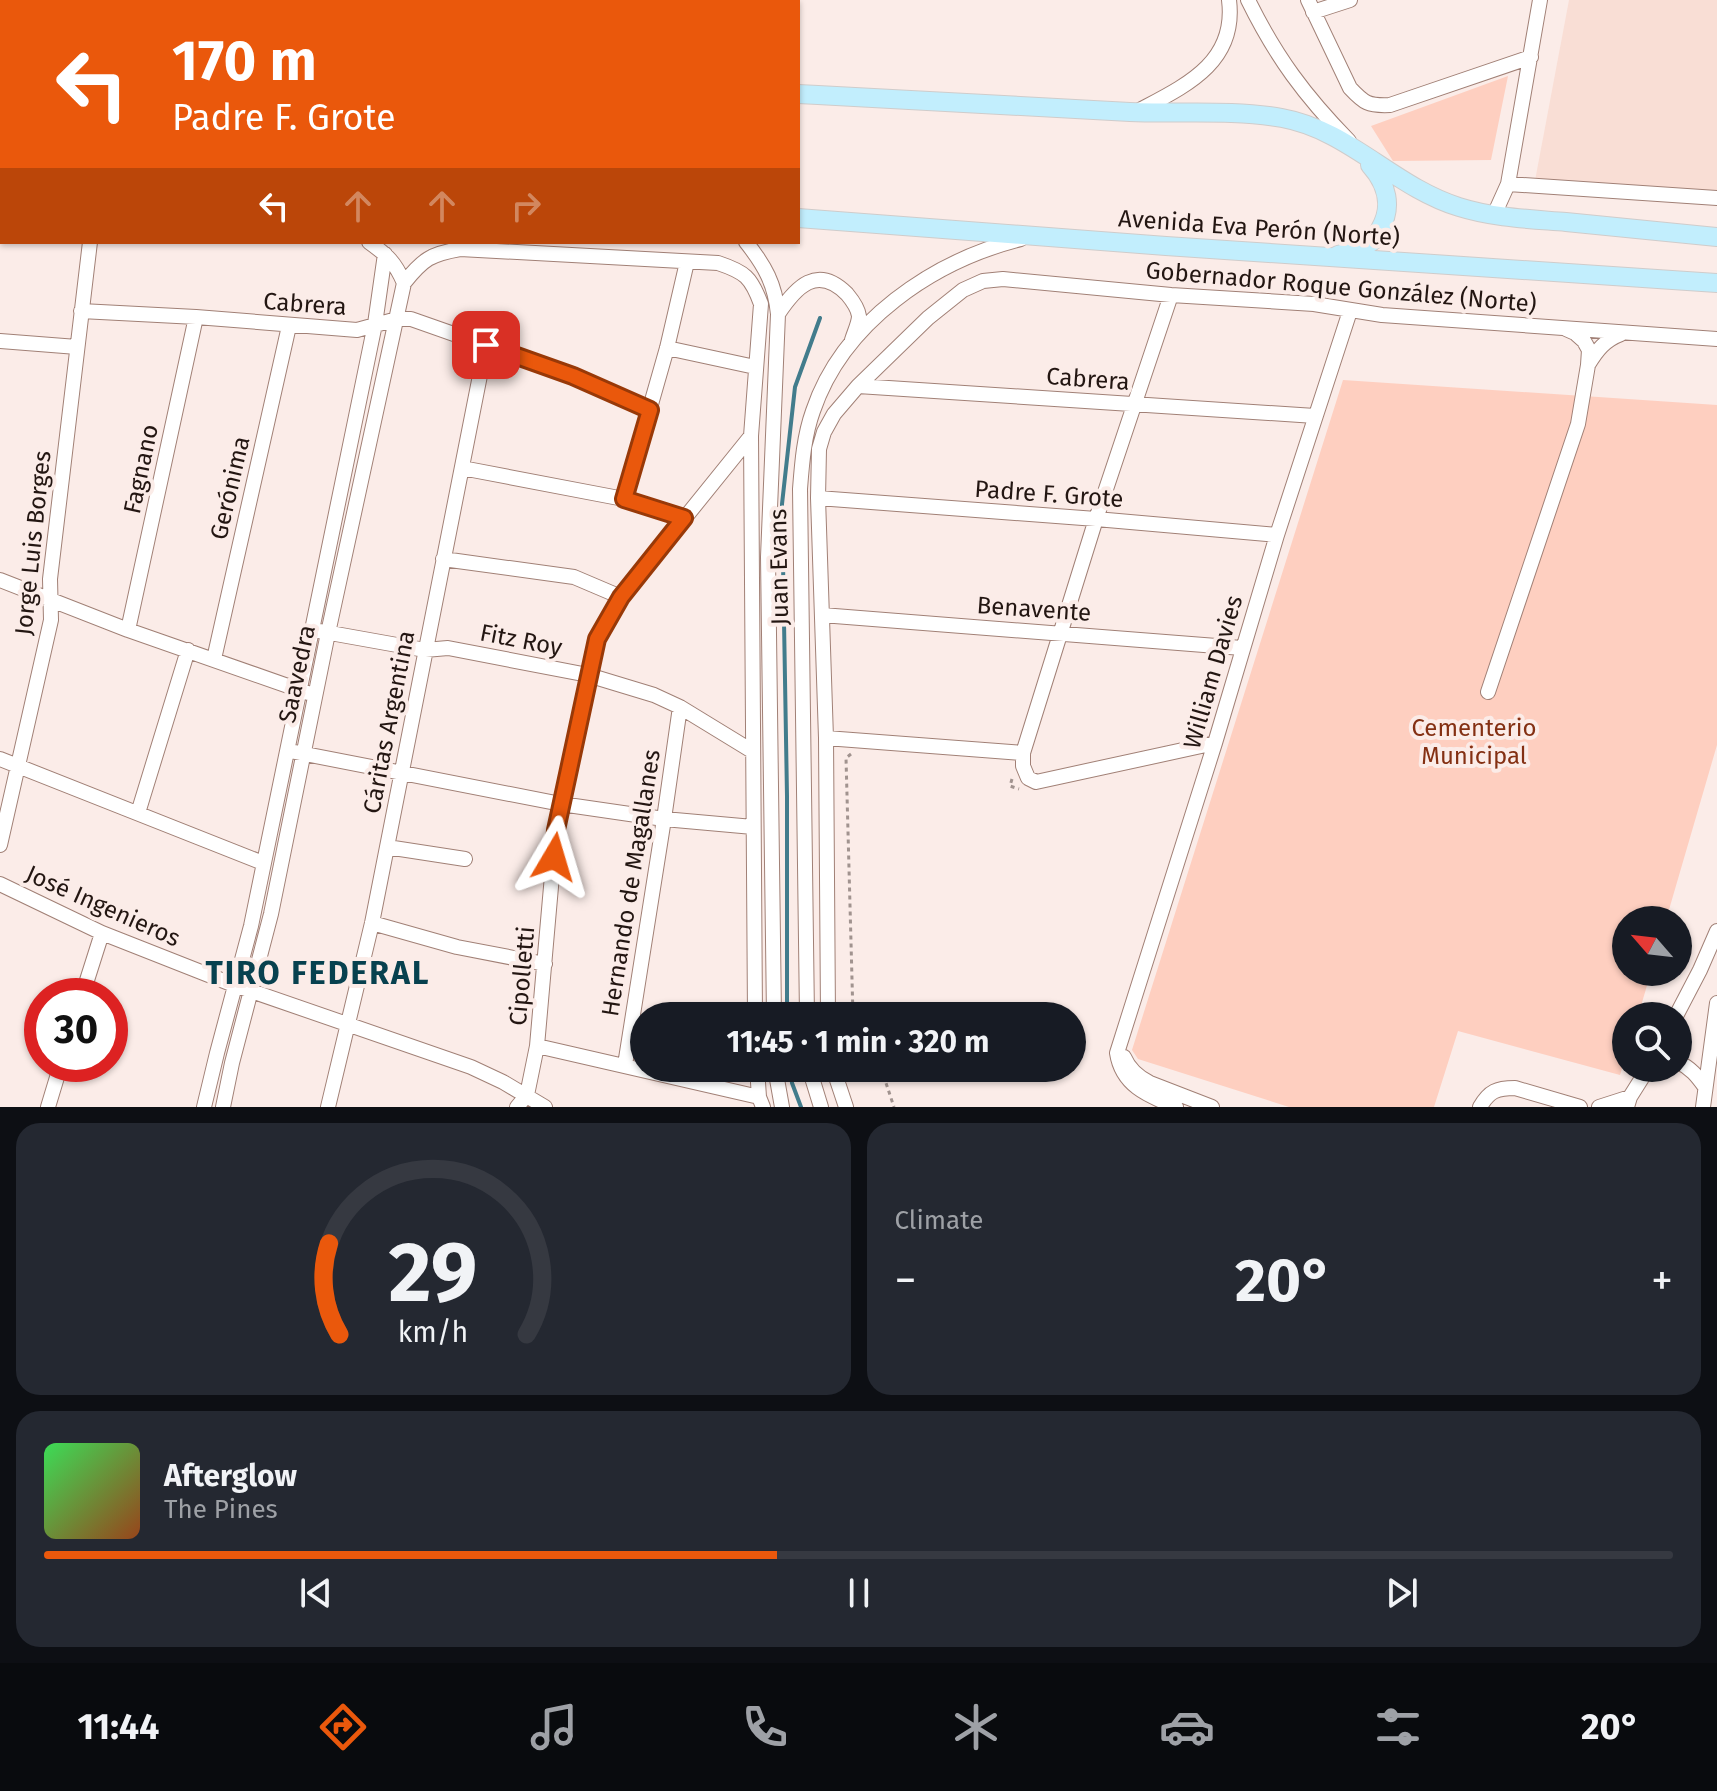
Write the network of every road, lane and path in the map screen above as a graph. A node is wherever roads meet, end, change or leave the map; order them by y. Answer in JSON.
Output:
{"nodes":[{"id":1,"x":1229,"y":0,"type":"edge"},
{"id":2,"x":1248,"y":0,"type":"edge"},
{"id":3,"x":1350,"y":0,"type":"edge"},
{"id":4,"x":1540,"y":0,"type":"edge"},
{"id":5,"x":1310,"y":6,"type":"edge"},
{"id":6,"x":1531,"y":57,"type":"junction"},
{"id":7,"x":800,"y":94,"type":"edge"},
{"id":8,"x":1136,"y":112,"type":"junction"},
{"id":9,"x":1355,"y":147,"type":"junction"},
{"id":10,"x":1508,"y":184,"type":"junction"},
{"id":11,"x":1717,"y":198,"type":"edge"},
{"id":12,"x":1494,"y":215,"type":"junction"},
{"id":13,"x":800,"y":218,"type":"edge"},
{"id":14,"x":1033,"y":236,"type":"junction"},
{"id":15,"x":1717,"y":237,"type":"edge"},
{"id":16,"x":90,"y":244,"type":"edge"},
{"id":17,"x":372,"y":244,"type":"edge"},
{"id":18,"x":748,"y":244,"type":"edge"},
{"id":19,"x":385,"y":254,"type":"junction"},
{"id":20,"x":1332,"y":257,"type":"junction"},
{"id":21,"x":687,"y":262,"type":"junction"},
{"id":22,"x":404,"y":283,"type":"junction"},
{"id":23,"x":1717,"y":283,"type":"edge"},
{"id":24,"x":963,"y":290,"type":"joint"},
{"id":25,"x":1171,"y":295,"type":"junction"},
{"id":26,"x":81,"y":311,"type":"junction"},
{"id":27,"x":1350,"y":311,"type":"junction"},
{"id":28,"x":778,"y":314,"type":"junction"},
{"id":29,"x":196,"y":317,"type":"junction"},
{"id":30,"x":397,"y":319,"type":"junction"},
{"id":31,"x":375,"y":324,"type":"junction"},
{"id":32,"x":289,"y":326,"type":"junction"},
{"id":33,"x":1562,"y":327,"type":"junction"},
{"id":34,"x":1626,"y":332,"type":"junction"},
{"id":35,"x":1717,"y":339,"type":"edge"},
{"id":36,"x":852,"y":340,"type":"junction"},
{"id":37,"x":0,"y":341,"type":"edge"},
{"id":38,"x":486,"y":345,"type":"junction"},
{"id":39,"x":77,"y":347,"type":"junction"},
{"id":40,"x":667,"y":348,"type":"junction"},
{"id":41,"x":1588,"y":365,"type":"junction"},
{"id":42,"x":755,"y":367,"type":"junction"},
{"id":43,"x":858,"y":386,"type":"junction"},
{"id":44,"x":1134,"y":404,"type":"junction"},
{"id":45,"x":650,"y":410,"type":"junction"},
{"id":46,"x":1315,"y":416,"type":"junction"},
{"id":47,"x":751,"y":436,"type":"junction"},
{"id":48,"x":462,"y":468,"type":"junction"},
{"id":49,"x":818,"y":498,"type":"junction"},
{"id":50,"x":624,"y":499,"type":"junction"},
{"id":51,"x":684,"y":518,"type":"junction"},
{"id":52,"x":1096,"y":519,"type":"junction"},
{"id":53,"x":1277,"y":535,"type":"junction"},
{"id":54,"x":443,"y":559,"type":"junction"},
{"id":55,"x":0,"y":580,"type":"edge"},
{"id":56,"x":621,"y":597,"type":"junction"},
{"id":57,"x":51,"y":600,"type":"junction"},
{"id":58,"x":822,"y":615,"type":"junction"},
{"id":59,"x":128,"y":630,"type":"junction"},
{"id":60,"x":312,"y":630,"type":"junction"},
{"id":61,"x":328,"y":633,"type":"junction"},
{"id":62,"x":1061,"y":633,"type":"junction"},
{"id":63,"x":1242,"y":648,"type":"junction"},
{"id":64,"x":188,"y":650,"type":"junction"},
{"id":65,"x":425,"y":650,"type":"junction"},
{"id":66,"x":214,"y":659,"type":"junction"},
{"id":67,"x":588,"y":675,"type":"junction"},
{"id":68,"x":300,"y":690,"type":"junction"},
{"id":69,"x":1488,"y":692,"type":"dead end"},
{"id":70,"x":315,"y":695,"type":"junction"},
{"id":71,"x":680,"y":707,"type":"junction"},
{"id":72,"x":826,"y":738,"type":"junction"},
{"id":73,"x":1215,"y":743,"type":"junction"},
{"id":74,"x":287,"y":750,"type":"junction"},
{"id":75,"x":752,"y":751,"type":"junction"},
{"id":76,"x":855,"y":751,"type":"dead end"},
{"id":77,"x":303,"y":753,"type":"junction"},
{"id":78,"x":1023,"y":753,"type":"junction"},
{"id":79,"x":0,"y":759,"type":"edge"},
{"id":80,"x":17,"y":765,"type":"junction"},
{"id":81,"x":401,"y":772,"type":"junction"},
{"id":82,"x":1013,"y":774,"type":"dead end"},
{"id":83,"x":1021,"y":790,"type":"dead end"},
{"id":84,"x":561,"y":804,"type":"junction"},
{"id":85,"x":138,"y":813,"type":"junction"},
{"id":86,"x":664,"y":819,"type":"junction"},
{"id":87,"x":753,"y":827,"type":"junction"},
{"id":88,"x":0,"y":845,"type":"edge"},
{"id":89,"x":387,"y":847,"type":"junction"},
{"id":90,"x":465,"y":859,"type":"dead end"},
{"id":91,"x":263,"y":863,"type":"junction"},
{"id":92,"x":0,"y":884,"type":"edge"},
{"id":93,"x":372,"y":923,"type":"junction"},
{"id":94,"x":1717,"y":931,"type":"edge"},
{"id":95,"x":102,"y":933,"type":"junction"},
{"id":96,"x":545,"y":964,"type":"junction"},
{"id":97,"x":88,"y":978,"type":"edge"},
{"id":98,"x":234,"y":985,"type":"junction"},
{"id":99,"x":250,"y":990,"type":"junction"},
{"id":100,"x":755,"y":1002,"type":"edge"},
{"id":101,"x":774,"y":1002,"type":"edge"},
{"id":102,"x":807,"y":1002,"type":"edge"},
{"id":103,"x":828,"y":1002,"type":"edge"},
{"id":104,"x":853,"y":1002,"type":"edge"},
{"id":105,"x":1683,"y":1002,"type":"edge"},
{"id":106,"x":1716,"y":1013,"type":"edge"},
{"id":107,"x":348,"y":1024,"type":"junction"},
{"id":108,"x":1119,"y":1045,"type":"junction"},
{"id":109,"x":537,"y":1046,"type":"junction"},
{"id":110,"x":625,"y":1065,"type":"junction"},
{"id":111,"x":1692,"y":1070,"type":"edge"},
{"id":112,"x":56,"y":1082,"type":"edge"},
{"id":113,"x":759,"y":1082,"type":"edge"},
{"id":114,"x":778,"y":1082,"type":"edge"},
{"id":115,"x":813,"y":1082,"type":"edge"},
{"id":116,"x":838,"y":1082,"type":"edge"},
{"id":117,"x":886,"y":1082,"type":"edge"},
{"id":118,"x":1641,"y":1082,"type":"edge"},
{"id":119,"x":1705,"y":1087,"type":"junction"},
{"id":120,"x":527,"y":1095,"type":"junction"},
{"id":121,"x":761,"y":1102,"type":"edge"},
{"id":122,"x":1628,"y":1102,"type":"edge"},
{"id":123,"x":1560,"y":1103,"type":"edge"},
{"id":124,"x":1703,"y":1106,"type":"edge"},
{"id":125,"x":48,"y":1107,"type":"edge"},
{"id":126,"x":204,"y":1107,"type":"edge"},
{"id":127,"x":223,"y":1107,"type":"edge"},
{"id":128,"x":328,"y":1107,"type":"edge"},
{"id":129,"x":517,"y":1107,"type":"edge"},
{"id":130,"x":545,"y":1107,"type":"edge"},
{"id":131,"x":782,"y":1107,"type":"edge"},
{"id":132,"x":821,"y":1107,"type":"edge"},
{"id":133,"x":846,"y":1107,"type":"edge"},
{"id":134,"x":894,"y":1107,"type":"edge"},
{"id":135,"x":1176,"y":1107,"type":"edge"},
{"id":136,"x":1212,"y":1107,"type":"edge"},
{"id":137,"x":1480,"y":1107,"type":"edge"},
{"id":138,"x":1580,"y":1107,"type":"edge"},
{"id":139,"x":1599,"y":1107,"type":"edge"}],
"edges":[{"from":1,"to":8,"type":"street"},
{"from":2,"to":9,"type":"street"},
{"from":3,"to":5,"type":"street"},
{"from":4,"to":6,"type":"street"},
{"from":5,"to":6,"type":"street"},
{"from":6,"to":10,"type":"street"},
{"from":7,"to":8,"type":"main road"},
{"from":8,"to":9,"type":"main road"},
{"from":9,"to":12,"type":"main road"},
{"from":9,"to":20,"type":"main road"},
{"from":10,"to":11,"type":"street"},
{"from":10,"to":12,"type":"street"},
{"from":12,"to":15,"type":"main road"},
{"from":13,"to":14,"type":"main road","name":"Avenida Eva Perón (Norte)"},
{"from":14,"to":20,"type":"main road","name":"Avenida Eva Perón (Norte)"},
{"from":14,"to":36,"type":"street","name":"Juan Evans"},
{"from":16,"to":26,"type":"street","name":"Jorge Luis Borges"},
{"from":17,"to":19,"type":"street"},
{"from":18,"to":28,"type":"street","name":"Juan Evans"},
{"from":19,"to":22,"type":"street"},
{"from":19,"to":31,"type":"street","name":"Saavedra"},
{"from":20,"to":23,"type":"main road","name":"Avenida Eva Perón (Norte)"},
{"from":21,"to":22,"type":"street"},
{"from":21,"to":40,"type":"street"},
{"from":21,"to":42,"type":"street","name":"Juan Evans"},
{"from":22,"to":30,"type":"street","name":"Saavedra"},
{"from":24,"to":25,"type":"street","name":"Gobernador Roque González (Norte)"},
{"from":24,"to":43,"type":"street","name":"Juan Evans"},
{"from":25,"to":27,"type":"street","name":"Gobernador Roque González (Norte)"},
{"from":25,"to":44,"type":"street"},
{"from":26,"to":29,"type":"street","name":"Cabrera"},
{"from":26,"to":39,"type":"street","name":"Jorge Luis Borges"},
{"from":27,"to":33,"type":"street","name":"Gobernador Roque González (Norte)"},
{"from":27,"to":46,"type":"street","name":"William Davies"},
{"from":28,"to":36,"type":"street"},
{"from":28,"to":101,"type":"street","name":"Juan Evans"},
{"from":29,"to":32,"type":"street","name":"Cabrera"},
{"from":29,"to":59,"type":"street","name":"Fagnano"},
{"from":30,"to":31,"type":"street","name":"Cabrera"},
{"from":30,"to":38,"type":"street","name":"Cabrera"},
{"from":30,"to":61,"type":"street","name":"Saavedra"},
{"from":31,"to":32,"type":"street","name":"Cabrera"},
{"from":31,"to":60,"type":"street","name":"Saavedra"},
{"from":32,"to":66,"type":"street","name":"Gerónima"},
{"from":33,"to":34,"type":"street","name":"Gobernador Roque González (Norte)"},
{"from":33,"to":41,"type":"street"},
{"from":34,"to":35,"type":"street","name":"Gobernador Roque González (Norte)"},
{"from":34,"to":41,"type":"street"},
{"from":36,"to":102,"type":"street","name":"Juan Evans"},
{"from":37,"to":39,"type":"street"},
{"from":38,"to":45,"type":"street","name":"Cabrera"},
{"from":38,"to":48,"type":"street","name":"Cáritas Argentina"},
{"from":39,"to":57,"type":"street","name":"Jorge Luis Borges"},
{"from":40,"to":42,"type":"street"},
{"from":40,"to":45,"type":"street"},
{"from":41,"to":69,"type":"street"},
{"from":42,"to":47,"type":"street","name":"Juan Evans"},
{"from":43,"to":44,"type":"street","name":"Cabrera"},
{"from":43,"to":49,"type":"street","name":"Juan Evans"},
{"from":44,"to":46,"type":"street","name":"Cabrera"},
{"from":44,"to":52,"type":"street"},
{"from":45,"to":50,"type":"street"},
{"from":46,"to":53,"type":"street","name":"William Davies"},
{"from":47,"to":51,"type":"street","name":"Cipolletti"},
{"from":47,"to":75,"type":"street","name":"Juan Evans"},
{"from":48,"to":50,"type":"street"},
{"from":48,"to":54,"type":"street","name":"Cáritas Argentina"},
{"from":49,"to":52,"type":"street","name":"Padre F. Grote"},
{"from":49,"to":58,"type":"street","name":"Juan Evans"},
{"from":50,"to":51,"type":"street"},
{"from":51,"to":56,"type":"street","name":"Cipolletti"},
{"from":52,"to":53,"type":"street","name":"Padre F. Grote"},
{"from":52,"to":62,"type":"street"},
{"from":53,"to":63,"type":"street","name":"William Davies"},
{"from":54,"to":56,"type":"street"},
{"from":54,"to":65,"type":"street","name":"Cáritas Argentina"},
{"from":55,"to":57,"type":"street"},
{"from":56,"to":67,"type":"street","name":"Cipolletti"},
{"from":57,"to":59,"type":"street"},
{"from":57,"to":80,"type":"street","name":"Jorge Luis Borges"},
{"from":58,"to":62,"type":"street","name":"Benavente"},
{"from":58,"to":72,"type":"street","name":"Juan Evans"},
{"from":59,"to":64,"type":"street"},
{"from":60,"to":61,"type":"street","name":"Fitz Roy"},
{"from":60,"to":68,"type":"street","name":"Saavedra"},
{"from":61,"to":65,"type":"street","name":"Fitz Roy"},
{"from":61,"to":70,"type":"street","name":"Saavedra"},
{"from":62,"to":63,"type":"street","name":"Benavente"},
{"from":62,"to":78,"type":"street"},
{"from":63,"to":73,"type":"street","name":"William Davies"},
{"from":64,"to":66,"type":"street"},
{"from":64,"to":85,"type":"street"},
{"from":65,"to":67,"type":"street","name":"Fitz Roy"},
{"from":65,"to":81,"type":"street","name":"Cáritas Argentina"},
{"from":66,"to":68,"type":"street"},
{"from":67,"to":71,"type":"street","name":"Fitz Roy"},
{"from":67,"to":84,"type":"street","name":"Cipolletti"},
{"from":68,"to":70,"type":"street"},
{"from":68,"to":74,"type":"street","name":"Saavedra"},
{"from":70,"to":77,"type":"street","name":"Saavedra"},
{"from":71,"to":75,"type":"street","name":"Fitz Roy"},
{"from":71,"to":86,"type":"street","name":"Hernando de Magallanes"},
{"from":72,"to":78,"type":"street"},
{"from":72,"to":103,"type":"street","name":"Juan Evans"},
{"from":73,"to":78,"type":"street"},
{"from":73,"to":108,"type":"street","name":"William Davies"},
{"from":74,"to":77,"type":"street"},
{"from":74,"to":91,"type":"street","name":"Saavedra"},
{"from":75,"to":87,"type":"street","name":"Juan Evans"},
{"from":76,"to":104,"type":"path"},
{"from":77,"to":81,"type":"street"},
{"from":77,"to":99,"type":"street","name":"Saavedra"},
{"from":79,"to":80,"type":"street"},
{"from":80,"to":85,"type":"street"},
{"from":80,"to":88,"type":"street","name":"Jorge Luis Borges"},
{"from":81,"to":84,"type":"street"},
{"from":81,"to":89,"type":"street","name":"Cáritas Argentina"},
{"from":82,"to":83,"type":"path"},
{"from":84,"to":86,"type":"street"},
{"from":84,"to":96,"type":"street","name":"Cipolletti"},
{"from":85,"to":91,"type":"street"},
{"from":86,"to":87,"type":"street"},
{"from":86,"to":110,"type":"street","name":"Hernando de Magallanes"},
{"from":87,"to":100,"type":"street","name":"Juan Evans"},
{"from":89,"to":90,"type":"street"},
{"from":89,"to":93,"type":"street","name":"Cáritas Argentina"},
{"from":91,"to":98,"type":"street","name":"Saavedra"},
{"from":92,"to":95,"type":"street","name":"José Ingenieros"},
{"from":93,"to":96,"type":"street"},
{"from":93,"to":107,"type":"street","name":"Cáritas Argentina"},
{"from":94,"to":105,"type":"street"},
{"from":95,"to":97,"type":"street"},
{"from":95,"to":98,"type":"street","name":"José Ingenieros"},
{"from":96,"to":109,"type":"street","name":"Cipolletti"},
{"from":98,"to":99,"type":"street","name":"José Ingenieros"},
{"from":98,"to":126,"type":"street","name":"Saavedra"},
{"from":99,"to":107,"type":"street","name":"José Ingenieros"},
{"from":99,"to":127,"type":"street","name":"Saavedra"},
{"from":106,"to":119,"type":"street"},
{"from":107,"to":120,"type":"street","name":"José Ingenieros"},
{"from":107,"to":128,"type":"street","name":"Cáritas Argentina"},
{"from":108,"to":135,"type":"street"},
{"from":108,"to":136,"type":"street"},
{"from":109,"to":110,"type":"street"},
{"from":109,"to":120,"type":"street","name":"Cipolletti"},
{"from":110,"to":121,"type":"street"},
{"from":111,"to":119,"type":"street"},
{"from":112,"to":125,"type":"street"},
{"from":113,"to":121,"type":"street"},
{"from":114,"to":131,"type":"street"},
{"from":115,"to":132,"type":"street"},
{"from":116,"to":133,"type":"street"},
{"from":117,"to":134,"type":"path"},
{"from":118,"to":122,"type":"street"},
{"from":119,"to":124,"type":"street"},
{"from":120,"to":129,"type":"street"},
{"from":120,"to":130,"type":"street","name":"José Ingenieros"},
{"from":122,"to":139,"type":"street"},
{"from":123,"to":137,"type":"street"},
{"from":123,"to":138,"type":"street"}]}
